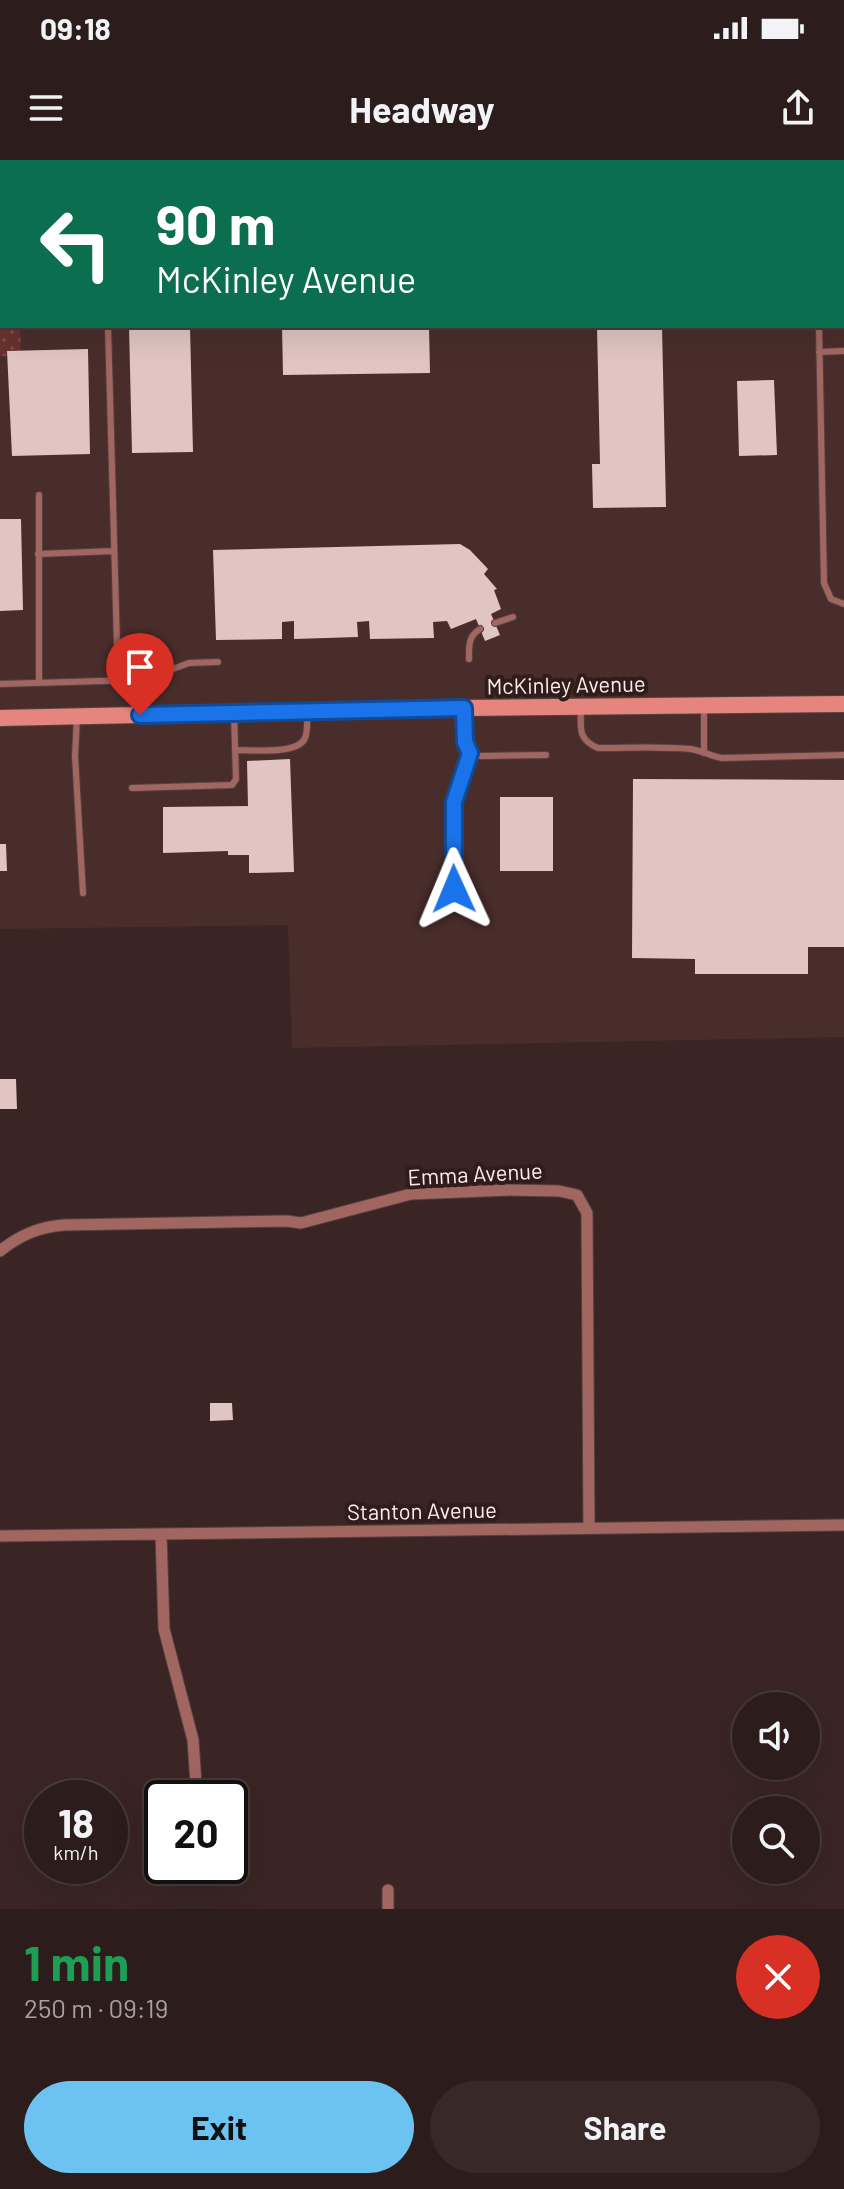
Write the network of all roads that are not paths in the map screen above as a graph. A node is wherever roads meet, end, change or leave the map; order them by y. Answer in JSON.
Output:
{"nodes":[{"id":1,"x":108,"y":328,"type":"edge"},
{"id":2,"x":819,"y":328,"type":"edge"},
{"id":3,"x":844,"y":351,"type":"edge"},
{"id":4,"x":819,"y":352,"type":"junction"},
{"id":5,"x":39,"y":495,"type":"dead end"},
{"id":6,"x":114,"y":551,"type":"junction"},
{"id":7,"x":38,"y":554,"type":"junction"},
{"id":8,"x":844,"y":604,"type":"edge"},
{"id":9,"x":513,"y":617,"type":"dead end"},
{"id":10,"x":495,"y":623,"type":"dead end"},
{"id":11,"x":480,"y":629,"type":"dead end"},
{"id":12,"x":469,"y":659,"type":"dead end"},
{"id":13,"x":218,"y":662,"type":"dead end"},
{"id":14,"x":118,"y":681,"type":"junction"},
{"id":15,"x":39,"y":683,"type":"junction"},
{"id":16,"x":0,"y":684,"type":"edge"},
{"id":17,"x":844,"y":704,"type":"edge"},
{"id":18,"x":704,"y":705,"type":"junction"},
{"id":19,"x":581,"y":707,"type":"junction"},
{"id":20,"x":464,"y":708,"type":"junction"},
{"id":21,"x":307,"y":712,"type":"junction"},
{"id":22,"x":234,"y":713,"type":"junction"},
{"id":23,"x":77,"y":716,"type":"junction"},
{"id":24,"x":0,"y":718,"type":"edge"},
{"id":25,"x":235,"y":750,"type":"junction"},
{"id":26,"x":470,"y":753,"type":"junction"},
{"id":27,"x":704,"y":753,"type":"junction"},
{"id":28,"x":546,"y":755,"type":"dead end"},
{"id":29,"x":844,"y":755,"type":"edge"},
{"id":30,"x":132,"y":788,"type":"dead end"},
{"id":31,"x":454,"y":889,"type":"dead end"},
{"id":32,"x":83,"y":893,"type":"dead end"},
{"id":33,"x":0,"y":1251,"type":"edge"},
{"id":34,"x":844,"y":1525,"type":"edge"},
{"id":35,"x":589,"y":1528,"type":"junction"},
{"id":36,"x":161,"y":1534,"type":"junction"},
{"id":37,"x":0,"y":1536,"type":"edge"},
{"id":38,"x":196,"y":1780,"type":"edge"},
{"id":39,"x":388,"y":1890,"type":"dead end"},
{"id":40,"x":388,"y":1909,"type":"edge"}],
"edges":[{"from":1,"to":6,"type":"lane"},
{"from":2,"to":4,"type":"lane"},
{"from":3,"to":4,"type":"lane"},
{"from":4,"to":8,"type":"lane"},
{"from":5,"to":7,"type":"lane"},
{"from":6,"to":7,"type":"lane"},
{"from":6,"to":14,"type":"lane"},
{"from":7,"to":15,"type":"lane"},
{"from":9,"to":10,"type":"lane"},
{"from":11,"to":12,"type":"lane"},
{"from":13,"to":14,"type":"lane"},
{"from":14,"to":15,"type":"lane"},
{"from":15,"to":16,"type":"lane"},
{"from":17,"to":18,"type":"main road","name":"McKinley Avenue"},
{"from":18,"to":19,"type":"main road","name":"McKinley Avenue"},
{"from":18,"to":27,"type":"lane"},
{"from":19,"to":20,"type":"main road","name":"McKinley Avenue"},
{"from":19,"to":27,"type":"lane"},
{"from":20,"to":21,"type":"main road","name":"McKinley Avenue"},
{"from":20,"to":26,"type":"lane"},
{"from":21,"to":22,"type":"main road","name":"McKinley Avenue"},
{"from":21,"to":25,"type":"lane"},
{"from":22,"to":23,"type":"main road","name":"McKinley Avenue"},
{"from":22,"to":25,"type":"lane"},
{"from":23,"to":24,"type":"main road","name":"McKinley Avenue"},
{"from":23,"to":32,"type":"lane"},
{"from":25,"to":30,"type":"lane"},
{"from":26,"to":28,"type":"lane"},
{"from":26,"to":31,"type":"lane"},
{"from":27,"to":29,"type":"lane"},
{"from":33,"to":35,"type":"street","name":"Emma Avenue"},
{"from":34,"to":35,"type":"street","name":"Stanton Avenue"},
{"from":35,"to":36,"type":"street","name":"Stanton Avenue"},
{"from":36,"to":37,"type":"street","name":"Stanton Avenue"},
{"from":36,"to":38,"type":"street"},
{"from":39,"to":40,"type":"street"}]}
